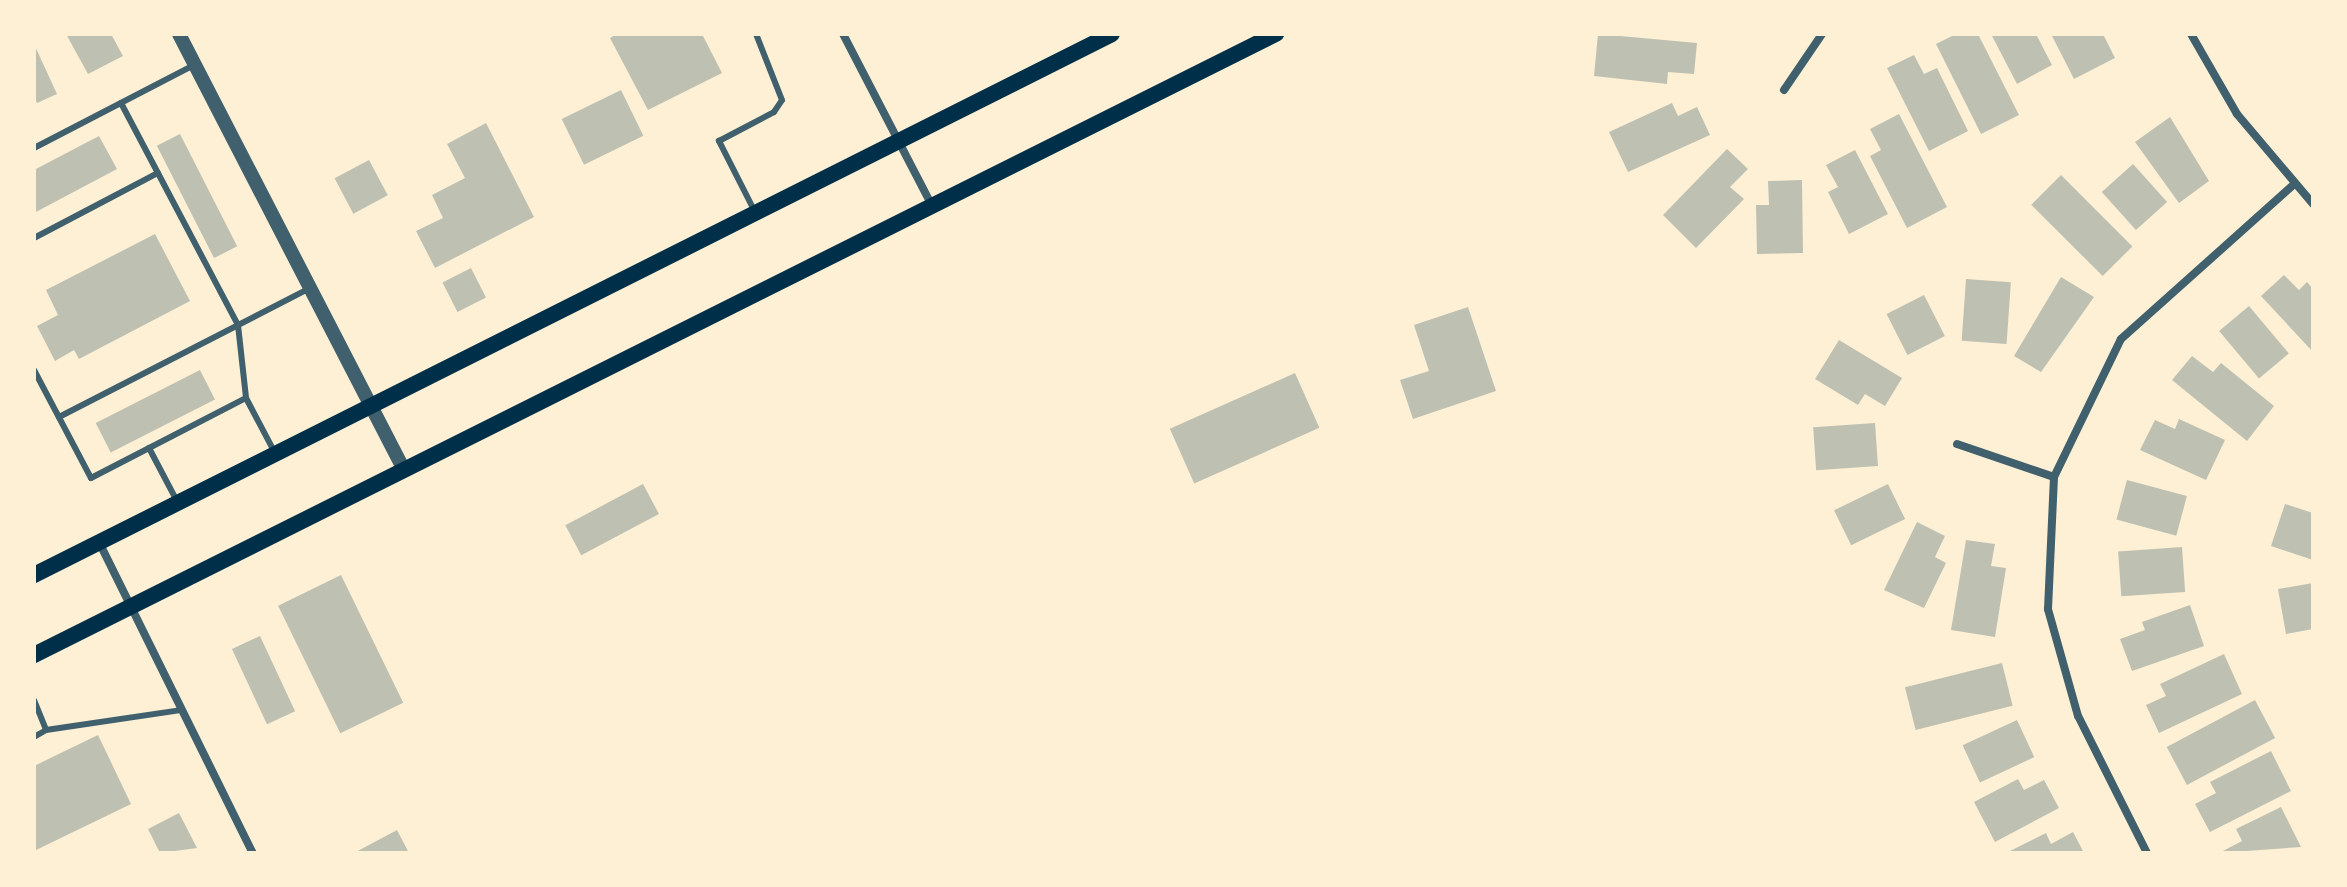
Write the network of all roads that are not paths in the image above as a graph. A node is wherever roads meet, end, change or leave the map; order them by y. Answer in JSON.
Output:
{"nodes":[{"id":1,"x":179,"y":34,"type":"edge"},
{"id":2,"x":756,"y":34,"type":"edge"},
{"id":3,"x":843,"y":34,"type":"edge"},
{"id":4,"x":1112,"y":34,"type":"edge"},
{"id":5,"x":1276,"y":34,"type":"edge"},
{"id":6,"x":1822,"y":34,"type":"edge"},
{"id":7,"x":2191,"y":34,"type":"edge"},
{"id":8,"x":195,"y":65,"type":"junction"},
{"id":9,"x":1784,"y":90,"type":"dead end"},
{"id":10,"x":121,"y":103,"type":"junction"},
{"id":11,"x":898,"y":142,"type":"junction"},
{"id":12,"x":34,"y":148,"type":"edge"},
{"id":13,"x":158,"y":173,"type":"junction"},
{"id":14,"x":2293,"y":185,"type":"junction"},
{"id":15,"x":2313,"y":204,"type":"edge"},
{"id":16,"x":932,"y":206,"type":"junction"},
{"id":17,"x":755,"y":212,"type":"junction"},
{"id":18,"x":34,"y":238,"type":"edge"},
{"id":19,"x":310,"y":288,"type":"junction"},
{"id":20,"x":238,"y":325,"type":"junction"},
{"id":21,"x":34,"y":370,"type":"edge"},
{"id":22,"x":246,"y":398,"type":"junction"},
{"id":23,"x":369,"y":402,"type":"junction"},
{"id":24,"x":59,"y":417,"type":"junction"},
{"id":25,"x":1957,"y":444,"type":"dead end"},
{"id":26,"x":149,"y":448,"type":"junction"},
{"id":27,"x":275,"y":452,"type":"junction"},
{"id":28,"x":401,"y":465,"type":"junction"},
{"id":29,"x":2054,"y":477,"type":"junction"},
{"id":30,"x":177,"y":502,"type":"junction"},
{"id":31,"x":99,"y":542,"type":"junction"},
{"id":32,"x":34,"y":575,"type":"edge"},
{"id":33,"x":129,"y":606,"type":"junction"},
{"id":34,"x":34,"y":655,"type":"edge"},
{"id":35,"x":34,"y":700,"type":"edge"},
{"id":36,"x":181,"y":710,"type":"junction"},
{"id":37,"x":46,"y":730,"type":"junction"},
{"id":38,"x":34,"y":737,"type":"edge"},
{"id":39,"x":253,"y":853,"type":"edge"},
{"id":40,"x":2147,"y":853,"type":"edge"}],
"edges":[{"from":1,"to":8,"type":"street"},
{"from":2,"to":17,"type":"lane"},
{"from":3,"to":11,"type":"street"},
{"from":4,"to":11,"type":"main road"},
{"from":5,"to":16,"type":"main road"},
{"from":6,"to":9,"type":"street"},
{"from":7,"to":14,"type":"street"},
{"from":8,"to":10,"type":"lane"},
{"from":8,"to":19,"type":"street"},
{"from":10,"to":12,"type":"lane"},
{"from":10,"to":13,"type":"lane"},
{"from":11,"to":16,"type":"street"},
{"from":11,"to":17,"type":"main road"},
{"from":13,"to":18,"type":"lane"},
{"from":13,"to":20,"type":"lane"},
{"from":14,"to":15,"type":"street"},
{"from":14,"to":29,"type":"street"},
{"from":16,"to":28,"type":"main road"},
{"from":17,"to":23,"type":"main road"},
{"from":19,"to":20,"type":"lane"},
{"from":19,"to":23,"type":"street"},
{"from":20,"to":22,"type":"lane"},
{"from":20,"to":24,"type":"lane"},
{"from":21,"to":24,"type":"lane"},
{"from":22,"to":26,"type":"lane"},
{"from":22,"to":27,"type":"lane"},
{"from":23,"to":27,"type":"main road"},
{"from":23,"to":28,"type":"street"},
{"from":24,"to":26,"type":"lane"},
{"from":25,"to":29,"type":"street"},
{"from":26,"to":30,"type":"lane"},
{"from":27,"to":30,"type":"main road"},
{"from":28,"to":33,"type":"main road"},
{"from":29,"to":40,"type":"street"},
{"from":30,"to":31,"type":"main road"},
{"from":31,"to":32,"type":"main road"},
{"from":31,"to":33,"type":"street"},
{"from":33,"to":34,"type":"main road"},
{"from":33,"to":36,"type":"street"},
{"from":35,"to":37,"type":"lane"},
{"from":36,"to":37,"type":"lane"},
{"from":36,"to":39,"type":"street"},
{"from":37,"to":38,"type":"lane"}]}
